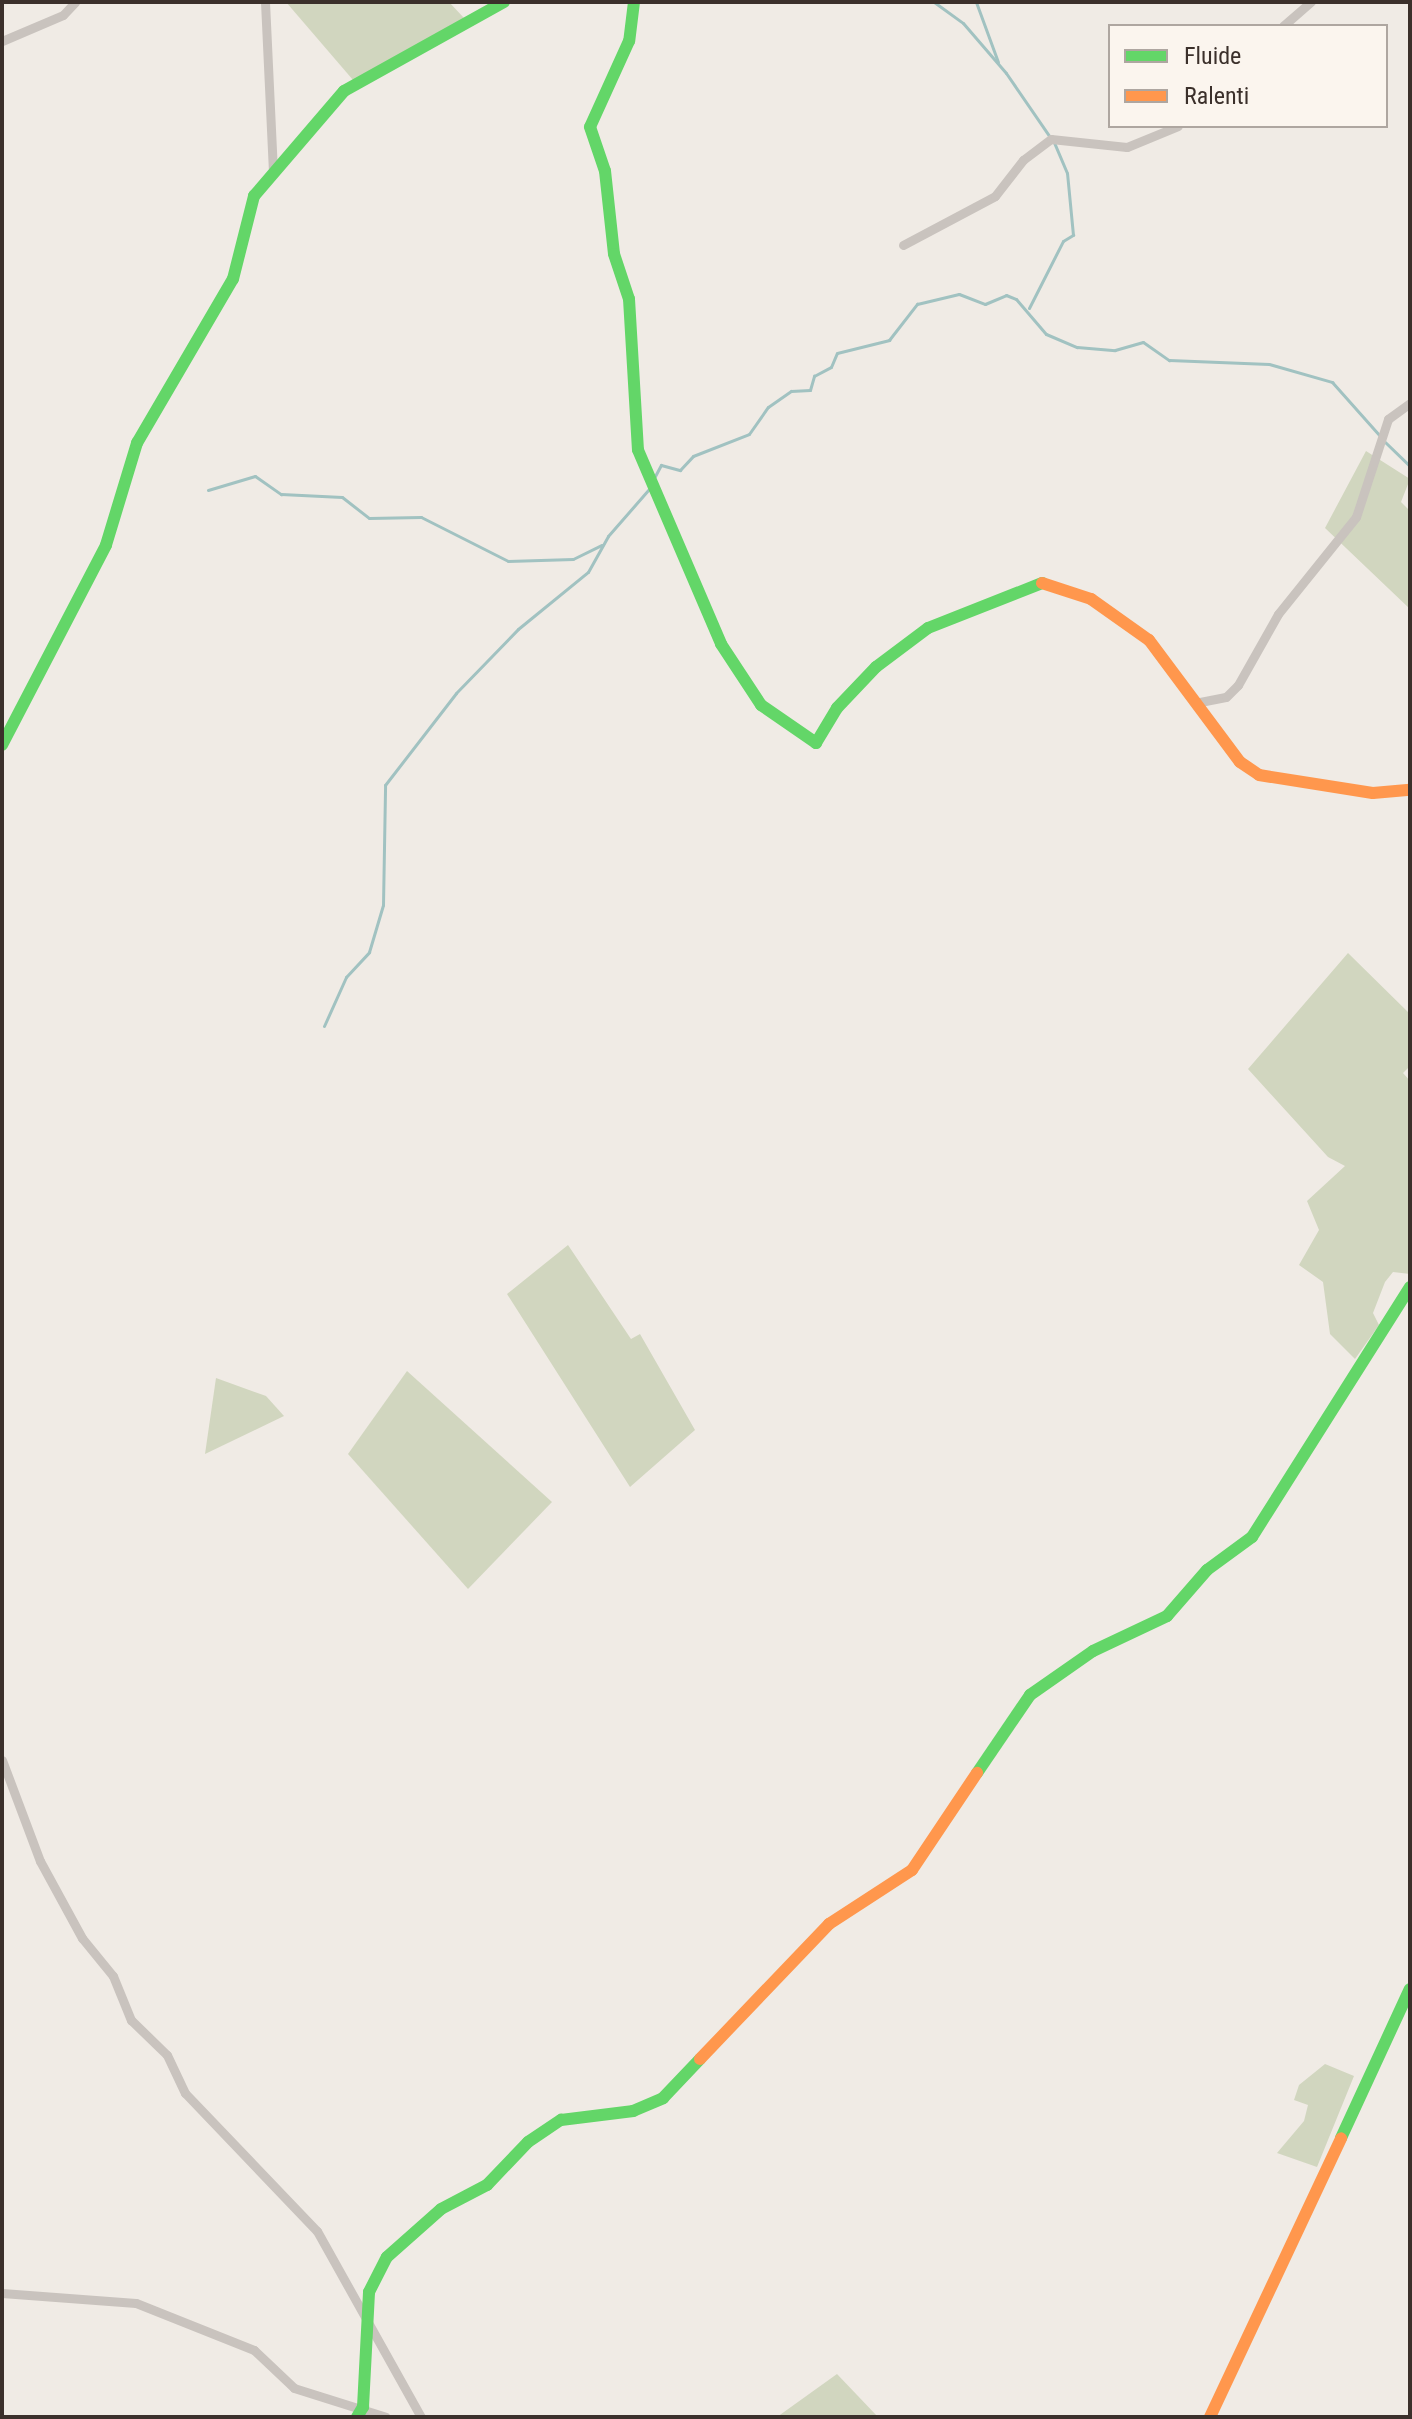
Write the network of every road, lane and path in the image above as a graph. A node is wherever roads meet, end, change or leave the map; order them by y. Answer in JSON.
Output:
{"nodes":[{"id":1,"x":75,"y":2,"type":"edge"},
{"id":2,"x":265,"y":2,"type":"edge"},
{"id":3,"x":504,"y":2,"type":"edge"},
{"id":4,"x":634,"y":2,"type":"edge"},
{"id":5,"x":1311,"y":2,"type":"edge"},
{"id":6,"x":1285,"y":24,"type":"edge"},
{"id":7,"x":2,"y":41,"type":"edge"},
{"id":8,"x":1173,"y":128,"type":"edge"},
{"id":9,"x":273,"y":172,"type":"junction"},
{"id":10,"x":903,"y":245,"type":"dead end"},
{"id":11,"x":1410,"y":403,"type":"edge"},
{"id":12,"x":1200,"y":702,"type":"junction"},
{"id":13,"x":2,"y":745,"type":"edge"},
{"id":14,"x":1410,"y":790,"type":"edge"},
{"id":15,"x":1410,"y":1287,"type":"edge"},
{"id":16,"x":2,"y":1760,"type":"edge"},
{"id":17,"x":1410,"y":1989,"type":"edge"},
{"id":18,"x":2,"y":2293,"type":"edge"},
{"id":19,"x":368,"y":2318,"type":"junction"},
{"id":20,"x":360,"y":2412,"type":"edge"},
{"id":21,"x":386,"y":2417,"type":"edge"},
{"id":22,"x":421,"y":2417,"type":"edge"},
{"id":23,"x":1210,"y":2417,"type":"edge"}],
"edges":[{"from":1,"to":7,"type":"street"},
{"from":2,"to":9,"type":"street"},
{"from":3,"to":9,"type":"street"},
{"from":4,"to":12,"type":"street"},
{"from":5,"to":6,"type":"street"},
{"from":8,"to":10,"type":"street"},
{"from":9,"to":13,"type":"street"},
{"from":11,"to":12,"type":"street"},
{"from":12,"to":14,"type":"street"},
{"from":15,"to":19,"type":"street"},
{"from":16,"to":19,"type":"street"},
{"from":17,"to":23,"type":"street"},
{"from":18,"to":20,"type":"street"},
{"from":19,"to":20,"type":"street"},
{"from":19,"to":22,"type":"street"},
{"from":20,"to":21,"type":"street"}]}
